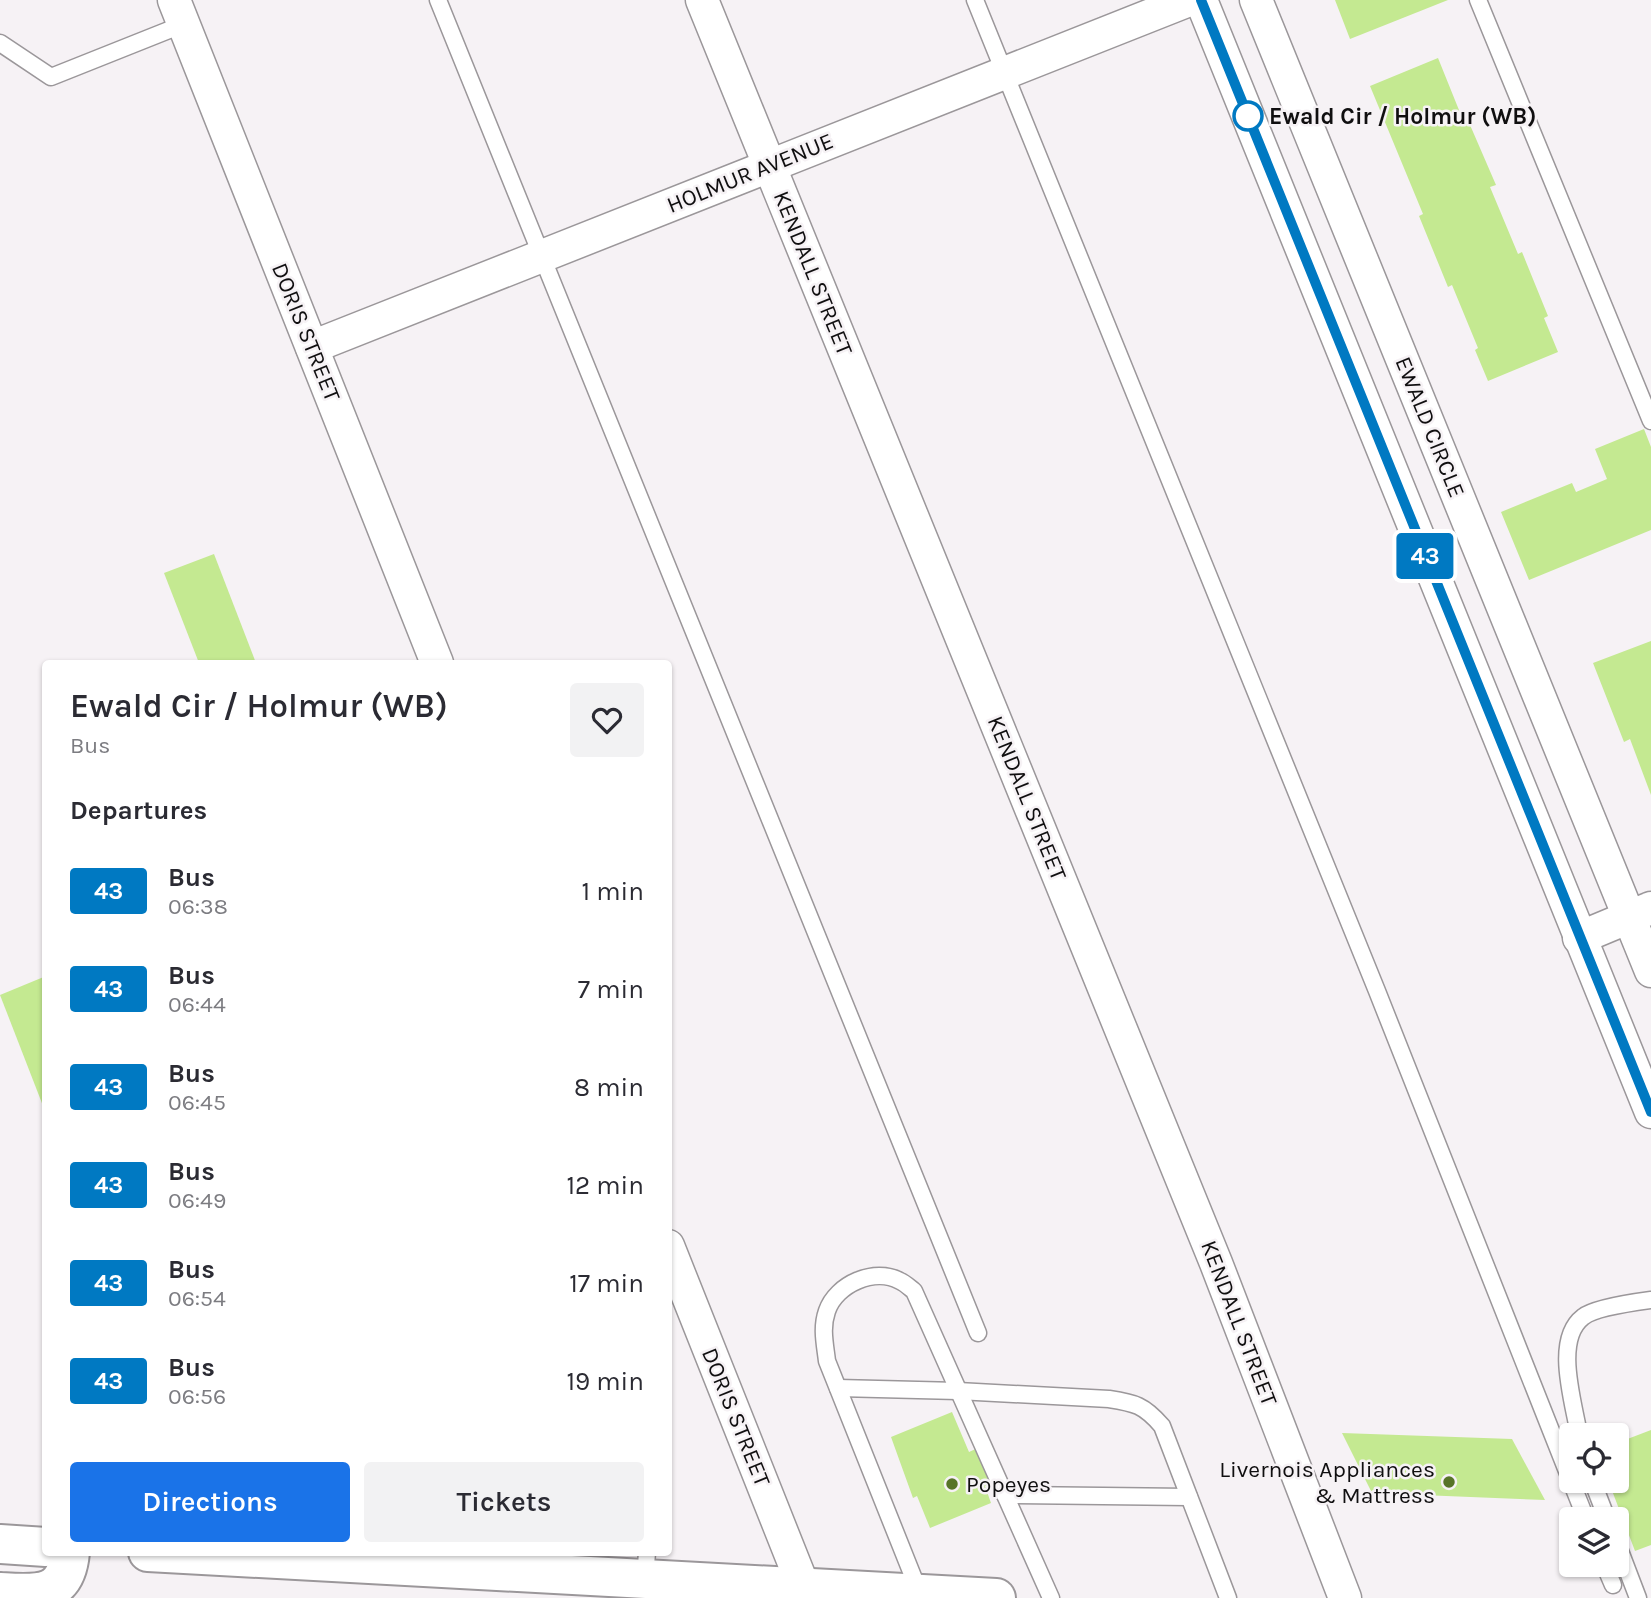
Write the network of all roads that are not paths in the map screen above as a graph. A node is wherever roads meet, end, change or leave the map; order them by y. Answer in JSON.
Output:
{"nodes":[{"id":1,"x":438,"y":0,"type":"edge"},
{"id":2,"x":702,"y":0,"type":"edge"},
{"id":3,"x":975,"y":0,"type":"edge"},
{"id":4,"x":1189,"y":0,"type":"edge"},
{"id":5,"x":1201,"y":0,"type":"edge"},
{"id":6,"x":1256,"y":0,"type":"edge"},
{"id":7,"x":1478,"y":0,"type":"edge"},
{"id":8,"x":179,"y":12,"type":"edge"},
{"id":9,"x":0,"y":43,"type":"edge"},
{"id":10,"x":1003,"y":73,"type":"junction"},
{"id":11,"x":769,"y":166,"type":"junction"},
{"id":12,"x":542,"y":256,"type":"junction"},
{"id":13,"x":312,"y":346,"type":"junction"},
{"id":14,"x":1651,"y":421,"type":"edge"},
{"id":15,"x":437,"y":660,"type":"edge"},
{"id":16,"x":1640,"y":913,"type":"edge"},
{"id":17,"x":1579,"y":938,"type":"junction"},
{"id":18,"x":1651,"y":971,"type":"edge"},
{"id":19,"x":1651,"y":1112,"type":"edge"},
{"id":20,"x":672,"y":1256,"type":"edge"},
{"id":21,"x":1651,"y":1300,"type":"edge"},
{"id":22,"x":978,"y":1333,"type":"dead end"},
{"id":23,"x":838,"y":1388,"type":"junction"},
{"id":24,"x":958,"y":1391,"type":"junction"},
{"id":25,"x":1577,"y":1423,"type":"edge"},
{"id":26,"x":1005,"y":1495,"type":"junction"},
{"id":27,"x":1189,"y":1497,"type":"junction"},
{"id":28,"x":1581,"y":1507,"type":"edge"},
{"id":29,"x":0,"y":1544,"type":"edge"},
{"id":30,"x":42,"y":1547,"type":"edge"},
{"id":31,"x":70,"y":1556,"type":"edge"},
{"id":32,"x":264,"y":1556,"type":"edge"},
{"id":33,"x":299,"y":1557,"type":"edge"},
{"id":34,"x":390,"y":1559,"type":"edge"},
{"id":35,"x":646,"y":1566,"type":"edge"},
{"id":36,"x":1629,"y":1575,"type":"edge"},
{"id":37,"x":1610,"y":1577,"type":"edge"},
{"id":38,"x":1613,"y":1585,"type":"dead end"},
{"id":39,"x":804,"y":1588,"type":"junction"},
{"id":40,"x":0,"y":1592,"type":"edge"},
{"id":41,"x":920,"y":1594,"type":"junction"},
{"id":42,"x":981,"y":1597,"type":"edge"},
{"id":43,"x":1051,"y":1598,"type":"edge"},
{"id":44,"x":1228,"y":1598,"type":"edge"},
{"id":45,"x":1345,"y":1598,"type":"edge"},
{"id":46,"x":1638,"y":1598,"type":"edge"}],
"edges":[{"from":1,"to":12,"type":"lane"},
{"from":2,"to":11,"type":"street","name":"KENDALL STREET"},
{"from":3,"to":10,"type":"lane"},
{"from":4,"to":10,"type":"street","name":"HOLMUR AVENUE"},
{"from":5,"to":17,"type":"street"},
{"from":6,"to":16,"type":"street","name":"EWALD CIRCLE"},
{"from":7,"to":14,"type":"lane"},
{"from":8,"to":9,"type":"lane"},
{"from":8,"to":13,"type":"street","name":"DORIS STREET"},
{"from":10,"to":11,"type":"street","name":"HOLMUR AVENUE"},
{"from":10,"to":28,"type":"lane"},
{"from":11,"to":12,"type":"street","name":"HOLMUR AVENUE"},
{"from":11,"to":45,"type":"street","name":"KENDALL STREET"},
{"from":12,"to":13,"type":"street","name":"HOLMUR AVENUE"},
{"from":12,"to":22,"type":"lane"},
{"from":13,"to":15,"type":"street","name":"DORIS STREET"},
{"from":16,"to":17,"type":"street"},
{"from":16,"to":18,"type":"street","name":"EWALD CIRCLE"},
{"from":17,"to":19,"type":"street"},
{"from":20,"to":39,"type":"street","name":"DORIS STREET"},
{"from":21,"to":25,"type":"lane"},
{"from":23,"to":24,"type":"lane"},
{"from":23,"to":24,"type":"lane"},
{"from":23,"to":41,"type":"lane"},
{"from":24,"to":26,"type":"lane"},
{"from":24,"to":27,"type":"lane"},
{"from":26,"to":27,"type":"lane"},
{"from":26,"to":43,"type":"lane"},
{"from":27,"to":44,"type":"lane"},
{"from":29,"to":30,"type":"main road"},
{"from":31,"to":40,"type":"main road"},
{"from":32,"to":33,"type":"main road"},
{"from":33,"to":34,"type":"main road"},
{"from":34,"to":35,"type":"main road"},
{"from":35,"to":39,"type":"main road"},
{"from":36,"to":46,"type":"lane"},
{"from":37,"to":38,"type":"lane"},
{"from":39,"to":41,"type":"main road"},
{"from":41,"to":42,"type":"main road"}]}
